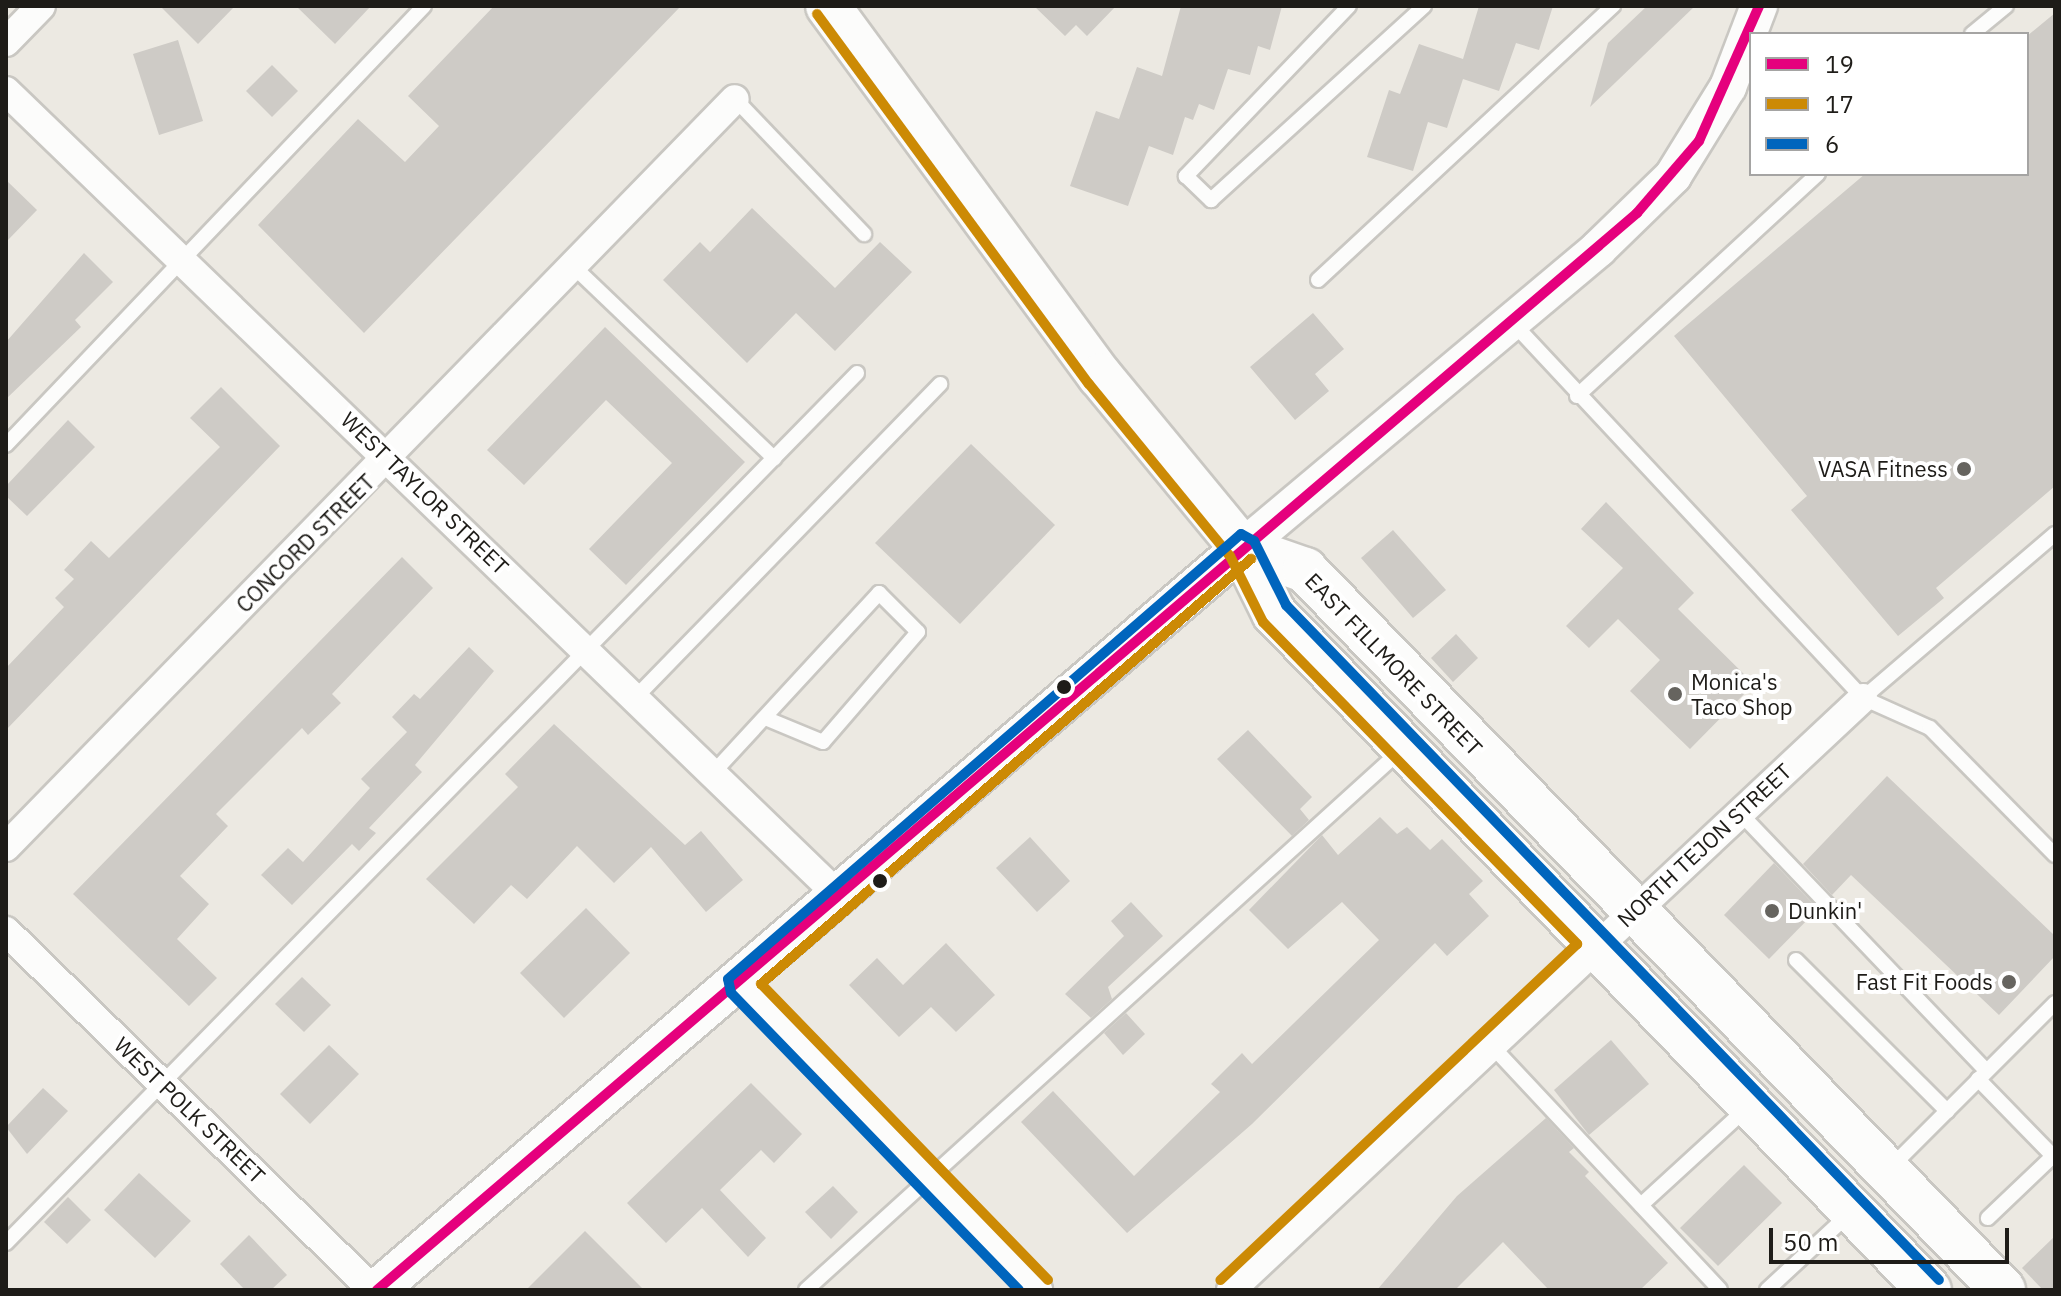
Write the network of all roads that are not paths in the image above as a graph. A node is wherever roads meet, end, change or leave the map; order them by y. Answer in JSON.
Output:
{"nodes":[{"id":1,"x":41,"y":6,"type":"edge"},
{"id":2,"x":424,"y":6,"type":"edge"},
{"id":3,"x":828,"y":6,"type":"edge"},
{"id":4,"x":1349,"y":6,"type":"edge"},
{"id":5,"x":1424,"y":6,"type":"edge"},
{"id":6,"x":1613,"y":6,"type":"edge"},
{"id":7,"x":1759,"y":6,"type":"edge"},
{"id":8,"x":2006,"y":6,"type":"edge"},
{"id":9,"x":1749,"y":32,"type":"edge"},
{"id":10,"x":1749,"y":32,"type":"edge"},
{"id":11,"x":1974,"y":32,"type":"edge"},
{"id":12,"x":6,"y":42,"type":"edge"},
{"id":13,"x":6,"y":91,"type":"edge"},
{"id":14,"x":735,"y":99,"type":"joint"},
{"id":15,"x":1816,"y":176,"type":"edge"},
{"id":16,"x":864,"y":234,"type":"dead end"},
{"id":17,"x":186,"y":263,"type":"junction"},
{"id":18,"x":574,"y":267,"type":"junction"},
{"id":19,"x":1318,"y":280,"type":"dead end"},
{"id":20,"x":1512,"y":322,"type":"junction"},
{"id":21,"x":857,"y":373,"type":"dead end"},
{"id":22,"x":940,"y":384,"type":"dead end"},
{"id":23,"x":1577,"y":396,"type":"junction"},
{"id":24,"x":6,"y":445,"type":"edge"},
{"id":25,"x":389,"y":458,"type":"junction"},
{"id":26,"x":774,"y":458,"type":"junction"},
{"id":27,"x":2055,"y":534,"type":"edge"},
{"id":28,"x":1242,"y":548,"type":"junction"},
{"id":29,"x":586,"y":650,"type":"junction"},
{"id":30,"x":635,"y":698,"type":"junction"},
{"id":31,"x":1863,"y":698,"type":"junction"},
{"id":32,"x":765,"y":718,"type":"junction"},
{"id":33,"x":1404,"y":748,"type":"junction"},
{"id":34,"x":713,"y":773,"type":"junction"},
{"id":35,"x":1740,"y":813,"type":"junction"},
{"id":36,"x":6,"y":847,"type":"edge"},
{"id":37,"x":2055,"y":855,"type":"edge"},
{"id":38,"x":841,"y":898,"type":"junction"},
{"id":39,"x":1635,"y":910,"type":"junction"},
{"id":40,"x":6,"y":931,"type":"edge"},
{"id":41,"x":1597,"y":944,"type":"junction"},
{"id":42,"x":1796,"y":960,"type":"dead end"},
{"id":43,"x":741,"y":983,"type":"junction"},
{"id":44,"x":2055,"y":1003,"type":"edge"},
{"id":45,"x":1491,"y":1045,"type":"junction"},
{"id":46,"x":1982,"y":1074,"type":"junction"},
{"id":47,"x":161,"y":1082,"type":"junction"},
{"id":48,"x":1751,"y":1105,"type":"junction"},
{"id":49,"x":1947,"y":1111,"type":"junction"},
{"id":50,"x":1888,"y":1170,"type":"junction"},
{"id":51,"x":932,"y":1176,"type":"junction"},
{"id":52,"x":1641,"y":1205,"type":"junction"},
{"id":53,"x":1852,"y":1210,"type":"junction"},
{"id":54,"x":1988,"y":1218,"type":"dead end"},
{"id":55,"x":6,"y":1243,"type":"edge"},
{"id":56,"x":375,"y":1290,"type":"edge"},
{"id":57,"x":806,"y":1290,"type":"edge"},
{"id":58,"x":1038,"y":1290,"type":"edge"},
{"id":59,"x":1231,"y":1290,"type":"edge"},
{"id":60,"x":1720,"y":1290,"type":"edge"},
{"id":61,"x":1767,"y":1290,"type":"edge"},
{"id":62,"x":1929,"y":1290,"type":"edge"},
{"id":63,"x":2003,"y":1290,"type":"edge"}],
"edges":[{"from":1,"to":12,"type":"street"},
{"from":2,"to":17,"type":"lane"},
{"from":3,"to":28,"type":"main road"},
{"from":4,"to":5,"type":"lane"},
{"from":6,"to":19,"type":"lane"},
{"from":7,"to":10,"type":"street"},
{"from":8,"to":11,"type":"lane"},
{"from":9,"to":20,"type":"street"},
{"from":13,"to":17,"type":"street","name":"WEST TAYLOR STREET"},
{"from":14,"to":16,"type":"lane"},
{"from":14,"to":18,"type":"street","name":"CONCORD STREET"},
{"from":15,"to":23,"type":"lane"},
{"from":17,"to":24,"type":"lane"},
{"from":17,"to":25,"type":"street","name":"WEST TAYLOR STREET"},
{"from":18,"to":25,"type":"street","name":"CONCORD STREET"},
{"from":18,"to":26,"type":"lane"},
{"from":20,"to":23,"type":"lane"},
{"from":20,"to":28,"type":"street"},
{"from":21,"to":26,"type":"lane"},
{"from":22,"to":30,"type":"lane"},
{"from":23,"to":31,"type":"lane"},
{"from":25,"to":29,"type":"street","name":"WEST TAYLOR STREET"},
{"from":25,"to":36,"type":"street","name":"CONCORD STREET"},
{"from":26,"to":29,"type":"lane"},
{"from":27,"to":31,"type":"lane"},
{"from":28,"to":33,"type":"main road"},
{"from":28,"to":38,"type":"main road"},
{"from":28,"to":39,"type":"main road","name":"EAST FILLMORE STREET"},
{"from":29,"to":30,"type":"street","name":"WEST TAYLOR STREET"},
{"from":29,"to":47,"type":"lane"},
{"from":30,"to":34,"type":"street","name":"WEST TAYLOR STREET"},
{"from":31,"to":35,"type":"street","name":"NORTH TEJON STREET"},
{"from":31,"to":37,"type":"lane"},
{"from":32,"to":32,"type":"lane"},
{"from":32,"to":34,"type":"lane"},
{"from":33,"to":41,"type":"main road"},
{"from":33,"to":51,"type":"lane"},
{"from":34,"to":38,"type":"street","name":"WEST TAYLOR STREET"},
{"from":35,"to":39,"type":"street","name":"NORTH TEJON STREET"},
{"from":35,"to":46,"type":"lane"},
{"from":38,"to":43,"type":"main road"},
{"from":39,"to":41,"type":"street","name":"NORTH TEJON STREET"},
{"from":39,"to":50,"type":"main road","name":"EAST FILLMORE STREET"},
{"from":40,"to":47,"type":"street","name":"WEST POLK STREET"},
{"from":41,"to":45,"type":"street","name":"NORTH TEJON STREET"},
{"from":41,"to":48,"type":"main road"},
{"from":42,"to":49,"type":"lane"},
{"from":43,"to":51,"type":"street"},
{"from":43,"to":56,"type":"main road"},
{"from":44,"to":46,"type":"lane"},
{"from":45,"to":52,"type":"lane"},
{"from":45,"to":59,"type":"street","name":"NORTH TEJON STREET"},
{"from":46,"to":49,"type":"lane"},
{"from":46,"to":54,"type":"lane"},
{"from":47,"to":55,"type":"lane"},
{"from":47,"to":56,"type":"street","name":"WEST POLK STREET"},
{"from":48,"to":52,"type":"lane"},
{"from":48,"to":53,"type":"main road"},
{"from":49,"to":50,"type":"lane"},
{"from":50,"to":63,"type":"main road","name":"EAST FILLMORE STREET"},
{"from":51,"to":57,"type":"lane"},
{"from":51,"to":58,"type":"street"},
{"from":52,"to":60,"type":"lane"},
{"from":53,"to":61,"type":"lane"},
{"from":53,"to":62,"type":"main road"}]}
